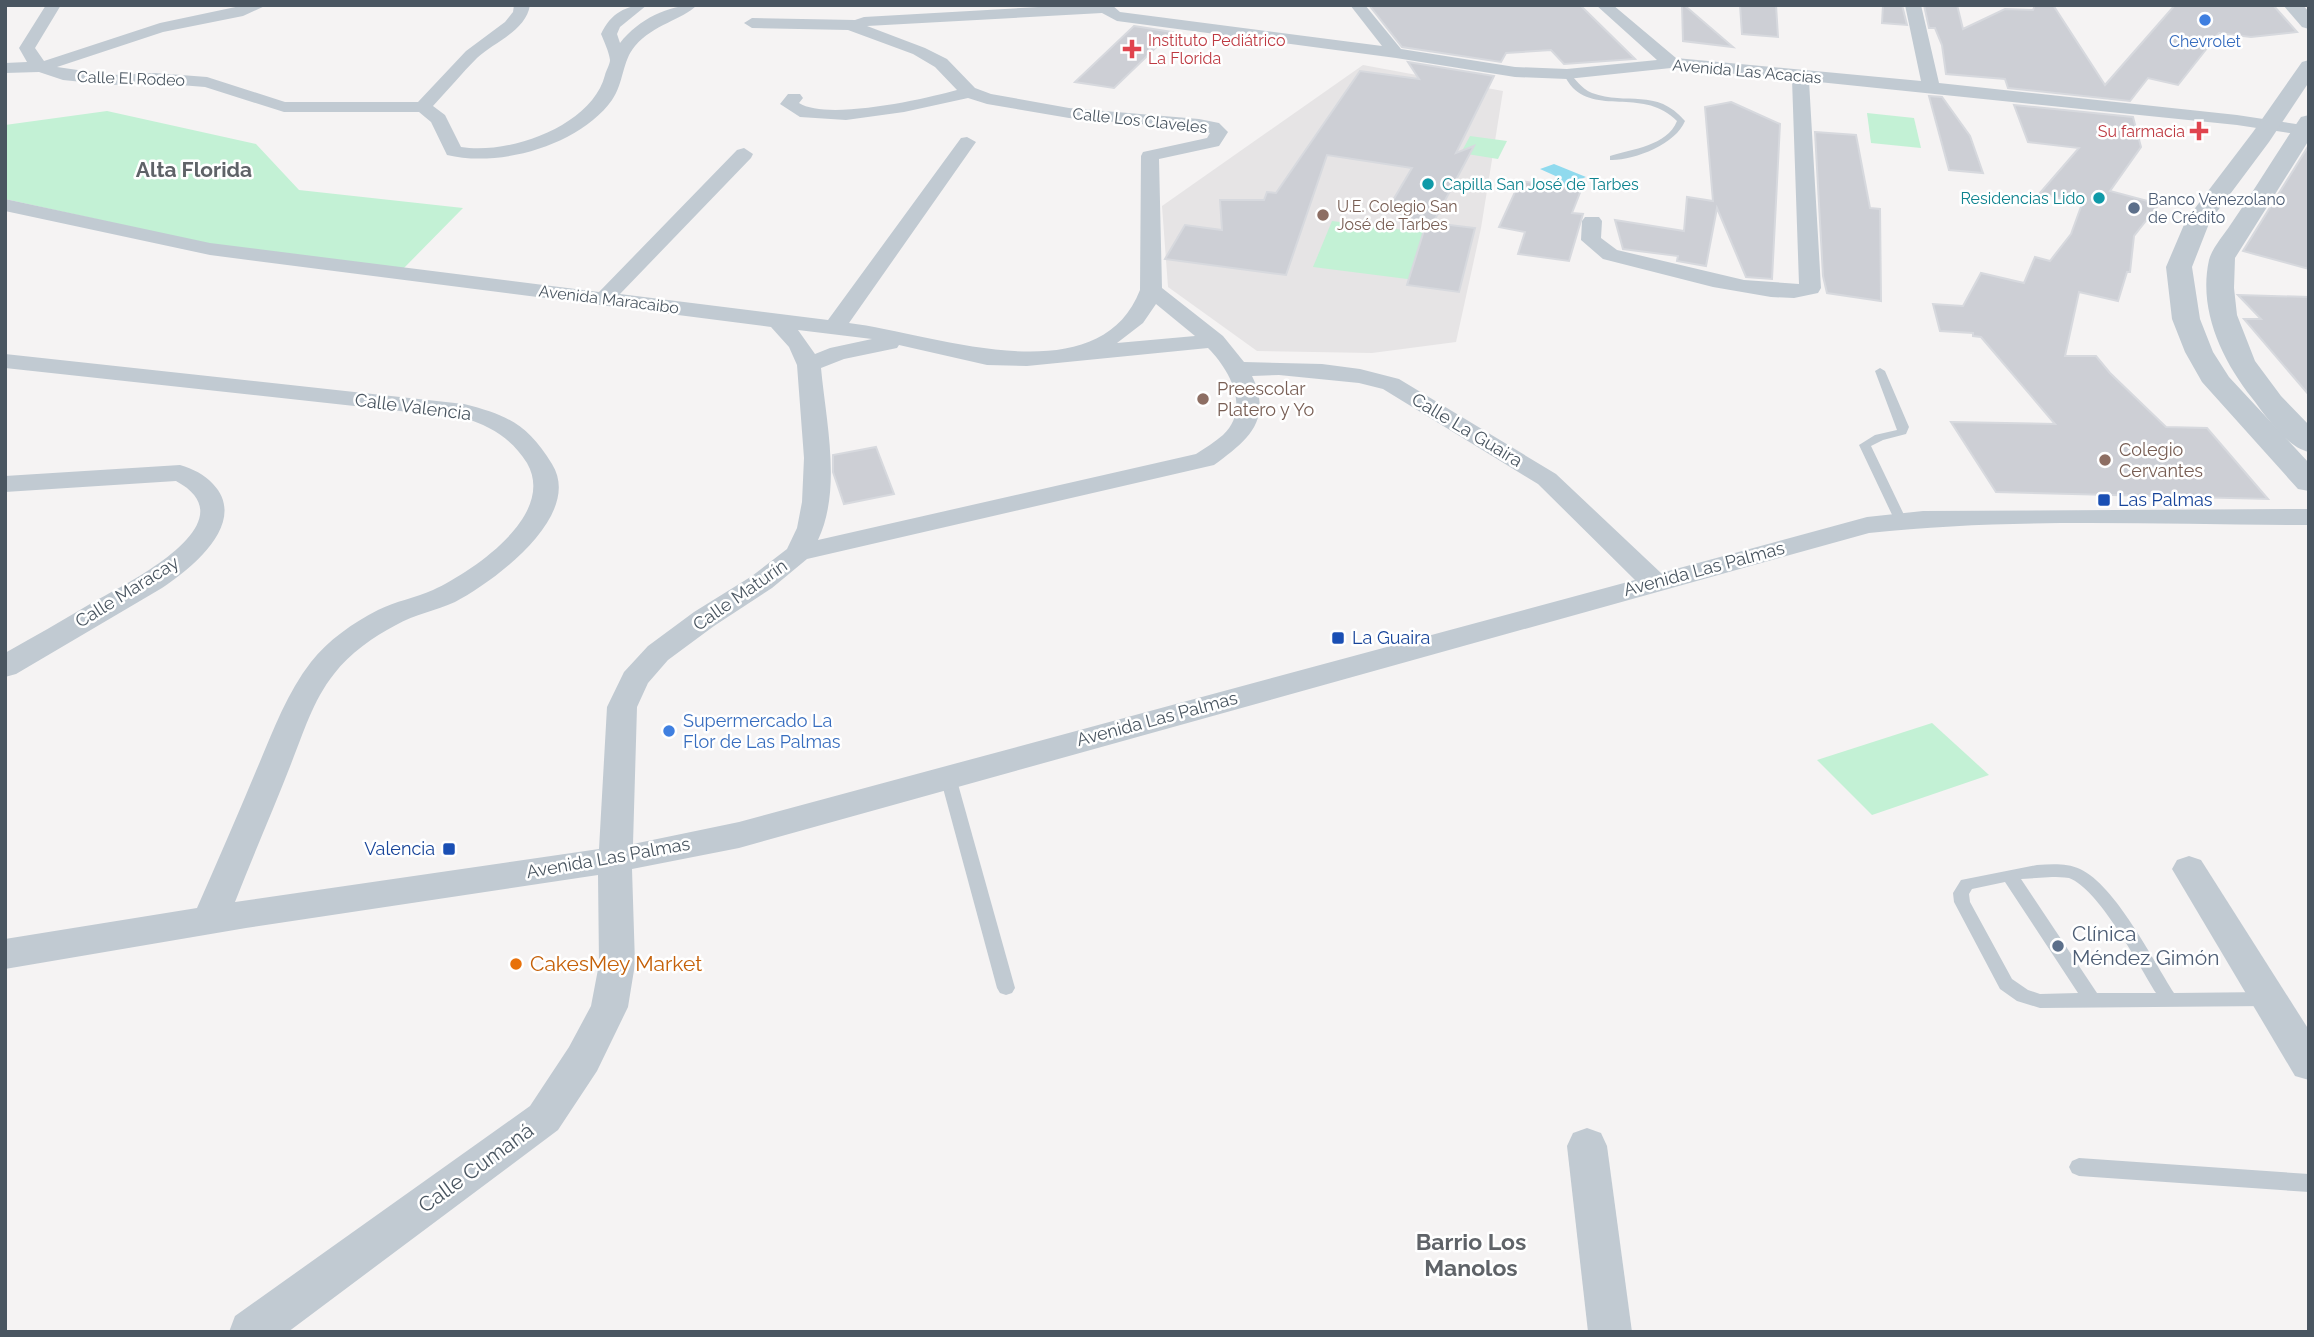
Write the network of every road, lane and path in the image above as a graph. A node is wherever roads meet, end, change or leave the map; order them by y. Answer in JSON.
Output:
{"nodes":[{"id":1,"x":54,"y":5,"type":"edge"},
{"id":2,"x":260,"y":5,"type":"edge"},
{"id":3,"x":522,"y":5,"type":"edge"},
{"id":4,"x":640,"y":5,"type":"edge"},
{"id":5,"x":690,"y":5,"type":"edge"},
{"id":6,"x":1357,"y":5,"type":"edge"},
{"id":7,"x":1603,"y":5,"type":"edge"},
{"id":8,"x":1913,"y":5,"type":"edge"},
{"id":9,"x":2292,"y":5,"type":"edge"},
{"id":10,"x":1105,"y":7,"type":"edge"},
{"id":11,"x":752,"y":23,"type":"dead end"},
{"id":12,"x":2309,"y":23,"type":"edge"},
{"id":13,"x":855,"y":25,"type":"junction"},
{"id":14,"x":1396,"y":53,"type":"junction"},
{"id":15,"x":618,"y":60,"type":"junction"},
{"id":16,"x":1671,"y":63,"type":"junction"},
{"id":17,"x":2309,"y":66,"type":"edge"},
{"id":18,"x":41,"y":67,"type":"junction"},
{"id":19,"x":5,"y":68,"type":"edge"},
{"id":20,"x":1567,"y":74,"type":"junction"},
{"id":21,"x":1800,"y":76,"type":"junction"},
{"id":22,"x":1931,"y":87,"type":"junction"},
{"id":23,"x":968,"y":92,"type":"junction"},
{"id":24,"x":794,"y":98,"type":"dead end"},
{"id":25,"x":423,"y":107,"type":"junction"},
{"id":26,"x":2269,"y":125,"type":"junction"},
{"id":27,"x":2307,"y":128,"type":"edge"},
{"id":28,"x":967,"y":142,"type":"dead end"},
{"id":29,"x":744,"y":154,"type":"dead end"},
{"id":30,"x":1613,"y":158,"type":"dead end"},
{"id":31,"x":5,"y":205,"type":"edge"},
{"id":32,"x":1592,"y":221,"type":"dead end"},
{"id":33,"x":1152,"y":290,"type":"junction"},
{"id":34,"x":604,"y":299,"type":"junction"},
{"id":35,"x":777,"y":320,"type":"junction"},
{"id":36,"x":834,"y":327,"type":"junction"},
{"id":37,"x":910,"y":341,"type":"junction"},
{"id":38,"x":1215,"y":341,"type":"junction"},
{"id":39,"x":1084,"y":352,"type":"junction"},
{"id":40,"x":5,"y":361,"type":"edge"},
{"id":41,"x":809,"y":365,"type":"junction"},
{"id":42,"x":1238,"y":369,"type":"junction"},
{"id":43,"x":1880,"y":371,"type":"dead end"},
{"id":44,"x":2309,"y":443,"type":"edge"},
{"id":45,"x":2309,"y":482,"type":"edge"},
{"id":46,"x":5,"y":484,"type":"edge"},
{"id":47,"x":2309,"y":517,"type":"edge"},
{"id":48,"x":1901,"y":521,"type":"junction"},
{"id":49,"x":798,"y":553,"type":"junction"},
{"id":50,"x":1654,"y":582,"type":"junction"},
{"id":51,"x":5,"y":667,"type":"edge"},
{"id":52,"x":948,"y":777,"type":"junction"},
{"id":53,"x":615,"y":860,"type":"junction"},
{"id":54,"x":2189,"y":869,"type":"dead end"},
{"id":55,"x":2009,"y":875,"type":"junction"},
{"id":56,"x":210,"y":919,"type":"junction"},
{"id":57,"x":5,"y":954,"type":"edge"},
{"id":58,"x":1006,"y":988,"type":"dead end"},
{"id":59,"x":2091,"y":999,"type":"junction"},
{"id":60,"x":2169,"y":999,"type":"junction"},
{"id":61,"x":2269,"y":999,"type":"junction"},
{"id":62,"x":2309,"y":1064,"type":"edge"},
{"id":63,"x":1587,"y":1146,"type":"dead end"},
{"id":64,"x":2079,"y":1167,"type":"dead end"},
{"id":65,"x":2309,"y":1183,"type":"edge"},
{"id":66,"x":251,"y":1332,"type":"edge"},
{"id":67,"x":1610,"y":1332,"type":"edge"}],
"edges":[{"from":1,"to":18,"type":"street"},
{"from":2,"to":18,"type":"street"},
{"from":3,"to":25,"type":"street"},
{"from":4,"to":15,"type":"street"},
{"from":5,"to":15,"type":"street"},
{"from":6,"to":14,"type":"street"},
{"from":7,"to":16,"type":"street"},
{"from":8,"to":22,"type":"street"},
{"from":9,"to":12,"type":"street"},
{"from":10,"to":13,"type":"street"},
{"from":10,"to":14,"type":"street","name":"Avenida Las Acacias"},
{"from":11,"to":13,"type":"street"},
{"from":13,"to":23,"type":"street"},
{"from":14,"to":20,"type":"street","name":"Avenida Las Acacias"},
{"from":15,"to":25,"type":"street"},
{"from":16,"to":20,"type":"street","name":"Avenida Las Acacias"},
{"from":16,"to":21,"type":"street","name":"Avenida Las Acacias"},
{"from":17,"to":26,"type":"street"},
{"from":18,"to":19,"type":"street","name":"Calle El Rodeo"},
{"from":18,"to":25,"type":"street","name":"Calle El Rodeo"},
{"from":20,"to":30,"type":"lane"},
{"from":21,"to":22,"type":"street","name":"Avenida Las Acacias"},
{"from":21,"to":32,"type":"street"},
{"from":22,"to":26,"type":"street","name":"Avenida Las Acacias"},
{"from":23,"to":24,"type":"street"},
{"from":23,"to":33,"type":"street","name":"Calle Los Claveles"},
{"from":26,"to":27,"type":"street","name":"Avenida Las Acacias"},
{"from":26,"to":45,"type":"street"},
{"from":27,"to":44,"type":"street"},
{"from":28,"to":36,"type":"street"},
{"from":29,"to":34,"type":"street"},
{"from":31,"to":34,"type":"street","name":"Avenida Maracaibo"},
{"from":33,"to":38,"type":"street"},
{"from":33,"to":39,"type":"street"},
{"from":34,"to":35,"type":"street","name":"Avenida Maracaibo"},
{"from":35,"to":36,"type":"street","name":"Avenida Maracaibo"},
{"from":35,"to":41,"type":"street","name":"Calle Maturín"},
{"from":36,"to":37,"type":"street","name":"Avenida Maracaibo"},
{"from":37,"to":39,"type":"street","name":"Avenida Maracaibo"},
{"from":37,"to":41,"type":"street"},
{"from":38,"to":39,"type":"street","name":"Avenida Maracaibo"},
{"from":38,"to":42,"type":"street"},
{"from":40,"to":56,"type":"street","name":"Calle Valencia"},
{"from":41,"to":49,"type":"street","name":"Calle Maturín"},
{"from":42,"to":49,"type":"street"},
{"from":42,"to":50,"type":"street","name":"Calle La Guaira"},
{"from":43,"to":48,"type":"lane"},
{"from":46,"to":51,"type":"street","name":"Calle Maracay"},
{"from":47,"to":48,"type":"street","name":"Avenida Las Palmas"},
{"from":48,"to":50,"type":"street","name":"Avenida Las Palmas"},
{"from":49,"to":53,"type":"street","name":"Calle Maturín"},
{"from":50,"to":52,"type":"street","name":"Avenida Las Palmas"},
{"from":52,"to":53,"type":"street","name":"Avenida Las Palmas"},
{"from":52,"to":58,"type":"lane"},
{"from":53,"to":56,"type":"street","name":"Avenida Las Palmas"},
{"from":53,"to":66,"type":"street","name":"Calle Cumaná"},
{"from":54,"to":61,"type":"street"},
{"from":55,"to":59,"type":"lane"},
{"from":55,"to":59,"type":"lane"},
{"from":55,"to":60,"type":"lane"},
{"from":56,"to":57,"type":"street","name":"Avenida Las Palmas"},
{"from":59,"to":60,"type":"lane"},
{"from":60,"to":61,"type":"lane"},
{"from":61,"to":62,"type":"street"},
{"from":63,"to":67,"type":"street"},
{"from":64,"to":65,"type":"lane"}]}
